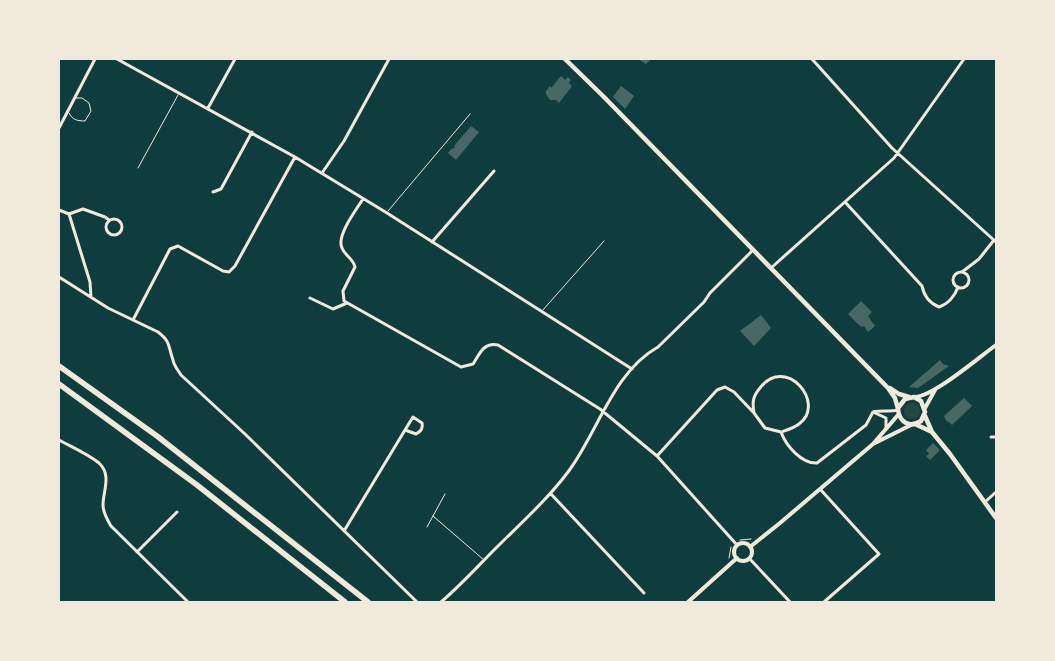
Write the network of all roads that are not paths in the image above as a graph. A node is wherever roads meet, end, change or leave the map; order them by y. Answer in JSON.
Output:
{"nodes":[{"id":1,"x":95,"y":59,"type":"edge"},
{"id":2,"x":117,"y":59,"type":"edge"},
{"id":3,"x":235,"y":59,"type":"edge"},
{"id":4,"x":389,"y":59,"type":"edge"},
{"id":5,"x":566,"y":59,"type":"edge"},
{"id":6,"x":812,"y":59,"type":"edge"},
{"id":7,"x":964,"y":59,"type":"edge"},
{"id":8,"x":180,"y":92,"type":"junction"},
{"id":9,"x":74,"y":98,"type":"junction"},
{"id":10,"x":208,"y":108,"type":"junction"},
{"id":11,"x":68,"y":110,"type":"junction"},
{"id":12,"x":470,"y":114,"type":"dead end"},
{"id":13,"x":59,"y":128,"type":"edge"},
{"id":14,"x":252,"y":132,"type":"junction"},
{"id":15,"x":897,"y":153,"type":"junction"},
{"id":16,"x":295,"y":157,"type":"junction"},
{"id":17,"x":138,"y":168,"type":"dead end"},
{"id":18,"x":494,"y":170,"type":"dead end"},
{"id":19,"x":322,"y":173,"type":"junction"},
{"id":20,"x":213,"y":192,"type":"dead end"},
{"id":21,"x":363,"y":199,"type":"junction"},
{"id":22,"x":845,"y":202,"type":"junction"},
{"id":23,"x":59,"y":210,"type":"edge"},
{"id":24,"x":387,"y":213,"type":"junction"},
{"id":25,"x":69,"y":214,"type":"junction"},
{"id":26,"x":109,"y":220,"type":"junction"},
{"id":27,"x":604,"y":241,"type":"dead end"},
{"id":28,"x":995,"y":241,"type":"edge"},
{"id":29,"x":432,"y":242,"type":"junction"},
{"id":30,"x":753,"y":250,"type":"junction"},
{"id":31,"x":771,"y":268,"type":"junction"},
{"id":32,"x":962,"y":272,"type":"junction"},
{"id":33,"x":59,"y":277,"type":"edge"},
{"id":34,"x":958,"y":287,"type":"junction"},
{"id":35,"x":91,"y":297,"type":"junction"},
{"id":36,"x":310,"y":298,"type":"dead end"},
{"id":37,"x":348,"y":303,"type":"junction"},
{"id":38,"x":542,"y":312,"type":"junction"},
{"id":39,"x":133,"y":320,"type":"junction"},
{"id":40,"x":996,"y":345,"type":"edge"},
{"id":41,"x":59,"y":366,"type":"edge"},
{"id":42,"x":632,"y":369,"type":"junction"},
{"id":43,"x":59,"y":384,"type":"edge"},
{"id":44,"x":888,"y":388,"type":"junction"},
{"id":45,"x":935,"y":390,"type":"junction"},
{"id":46,"x":912,"y":397,"type":"junction"},
{"id":47,"x":925,"y":408,"type":"junction"},
{"id":48,"x":898,"y":411,"type":"junction"},
{"id":49,"x":604,"y":412,"type":"junction"},
{"id":50,"x":872,"y":412,"type":"junction"},
{"id":51,"x":754,"y":413,"type":"junction"},
{"id":52,"x":924,"y":416,"type":"junction"},
{"id":53,"x":913,"y":424,"type":"junction"},
{"id":54,"x":886,"y":428,"type":"junction"},
{"id":55,"x":405,"y":430,"type":"junction"},
{"id":56,"x":781,"y":432,"type":"junction"},
{"id":57,"x":932,"y":432,"type":"junction"},
{"id":58,"x":990,"y":436,"type":"dead end"},
{"id":59,"x":996,"y":437,"type":"edge"},
{"id":60,"x":59,"y":440,"type":"edge"},
{"id":61,"x":873,"y":444,"type":"junction"},
{"id":62,"x":657,"y":456,"type":"junction"},
{"id":63,"x":820,"y":489,"type":"junction"},
{"id":64,"x":996,"y":492,"type":"edge"},
{"id":65,"x":445,"y":494,"type":"dead end"},
{"id":66,"x":551,"y":494,"type":"junction"},
{"id":67,"x":985,"y":502,"type":"junction"},
{"id":68,"x":177,"y":512,"type":"dead end"},
{"id":69,"x":433,"y":516,"type":"junction"},
{"id":70,"x":996,"y":518,"type":"edge"},
{"id":71,"x":427,"y":527,"type":"dead end"},
{"id":72,"x":344,"y":531,"type":"junction"},
{"id":73,"x":736,"y":544,"type":"junction"},
{"id":74,"x":750,"y":547,"type":"junction"},
{"id":75,"x":137,"y":552,"type":"junction"},
{"id":76,"x":737,"y":558,"type":"junction"},
{"id":77,"x":749,"y":558,"type":"junction"},
{"id":78,"x":484,"y":560,"type":"junction"},
{"id":79,"x":644,"y":593,"type":"dead end"},
{"id":80,"x":188,"y":602,"type":"edge"},
{"id":81,"x":345,"y":602,"type":"edge"},
{"id":82,"x":368,"y":602,"type":"edge"},
{"id":83,"x":417,"y":602,"type":"edge"},
{"id":84,"x":441,"y":602,"type":"edge"},
{"id":85,"x":688,"y":602,"type":"edge"},
{"id":86,"x":790,"y":602,"type":"edge"},
{"id":87,"x":824,"y":602,"type":"edge"}],
"edges":[{"from":1,"to":9,"type":"street"},
{"from":2,"to":8,"type":"street"},
{"from":3,"to":10,"type":"street"},
{"from":4,"to":19,"type":"street"},
{"from":5,"to":30,"type":"main road"},
{"from":6,"to":15,"type":"street"},
{"from":7,"to":15,"type":"street"},
{"from":8,"to":10,"type":"street"},
{"from":8,"to":17,"type":"lane"},
{"from":9,"to":11,"type":"street"},
{"from":9,"to":11,"type":"lane"},
{"from":10,"to":14,"type":"street"},
{"from":11,"to":13,"type":"street"},
{"from":12,"to":24,"type":"lane"},
{"from":14,"to":16,"type":"street"},
{"from":14,"to":20,"type":"street"},
{"from":15,"to":22,"type":"street"},
{"from":15,"to":28,"type":"street"},
{"from":16,"to":19,"type":"street"},
{"from":16,"to":39,"type":"street"},
{"from":18,"to":29,"type":"street"},
{"from":19,"to":21,"type":"street"},
{"from":21,"to":24,"type":"street"},
{"from":21,"to":37,"type":"street"},
{"from":22,"to":31,"type":"street"},
{"from":22,"to":34,"type":"street"},
{"from":23,"to":25,"type":"street"},
{"from":24,"to":29,"type":"street"},
{"from":25,"to":26,"type":"street"},
{"from":25,"to":35,"type":"street"},
{"from":26,"to":26,"type":"street"},
{"from":27,"to":38,"type":"lane"},
{"from":28,"to":32,"type":"street"},
{"from":29,"to":38,"type":"street"},
{"from":30,"to":31,"type":"main road"},
{"from":30,"to":42,"type":"street"},
{"from":31,"to":44,"type":"main road"},
{"from":32,"to":34,"type":"street"},
{"from":32,"to":34,"type":"street"},
{"from":33,"to":35,"type":"street"},
{"from":35,"to":39,"type":"street"},
{"from":36,"to":37,"type":"street"},
{"from":37,"to":49,"type":"street"},
{"from":38,"to":42,"type":"street"},
{"from":39,"to":72,"type":"street"},
{"from":40,"to":45,"type":"street"},
{"from":41,"to":82,"type":"highway"},
{"from":42,"to":49,"type":"street"},
{"from":43,"to":81,"type":"highway"},
{"from":44,"to":46,"type":"main road"},
{"from":44,"to":48,"type":"main road"},
{"from":45,"to":46,"type":"street"},
{"from":45,"to":47,"type":"street"},
{"from":46,"to":47,"type":"main road"},
{"from":46,"to":48,"type":"main road"},
{"from":47,"to":52,"type":"main road"},
{"from":48,"to":50,"type":"street"},
{"from":48,"to":53,"type":"main road"},
{"from":48,"to":54,"type":"street"},
{"from":49,"to":62,"type":"street"},
{"from":49,"to":66,"type":"street"},
{"from":50,"to":54,"type":"street"},
{"from":50,"to":56,"type":"street"},
{"from":51,"to":56,"type":"street"},
{"from":51,"to":56,"type":"street"},
{"from":51,"to":62,"type":"street"},
{"from":52,"to":53,"type":"main road"},
{"from":52,"to":57,"type":"main road"},
{"from":53,"to":57,"type":"main road"},
{"from":53,"to":61,"type":"street"},
{"from":54,"to":61,"type":"street"},
{"from":55,"to":55,"type":"street"},
{"from":55,"to":72,"type":"street"},
{"from":57,"to":67,"type":"main road"},
{"from":58,"to":59,"type":"street"},
{"from":60,"to":75,"type":"street"},
{"from":61,"to":63,"type":"street"},
{"from":62,"to":73,"type":"street"},
{"from":63,"to":74,"type":"street"},
{"from":63,"to":87,"type":"street"},
{"from":64,"to":67,"type":"street"},
{"from":65,"to":69,"type":"lane"},
{"from":66,"to":78,"type":"street"},
{"from":66,"to":79,"type":"street"},
{"from":67,"to":70,"type":"main road"},
{"from":68,"to":75,"type":"street"},
{"from":69,"to":71,"type":"lane"},
{"from":69,"to":78,"type":"lane"},
{"from":72,"to":83,"type":"street"},
{"from":73,"to":74,"type":"street"},
{"from":73,"to":76,"type":"street"},
{"from":74,"to":77,"type":"street"},
{"from":75,"to":80,"type":"street"},
{"from":76,"to":77,"type":"street"},
{"from":76,"to":85,"type":"street"},
{"from":77,"to":86,"type":"street"},
{"from":78,"to":84,"type":"street"}]}
